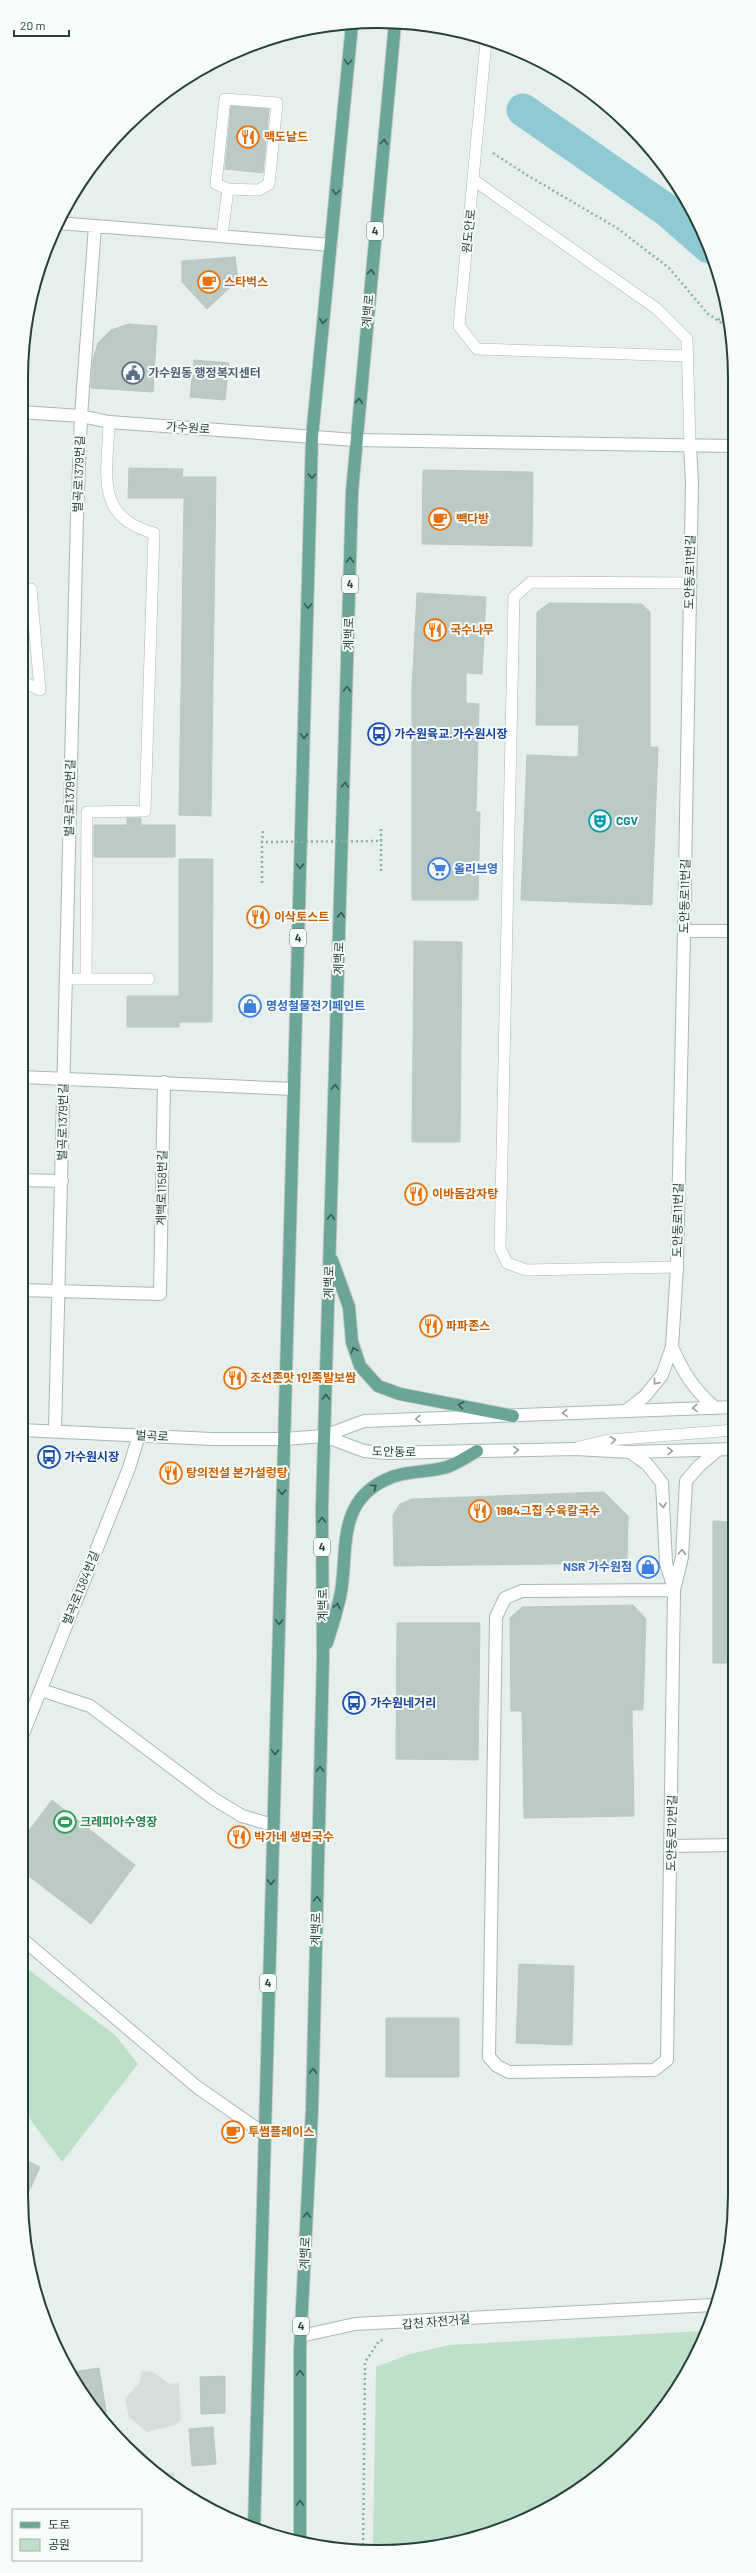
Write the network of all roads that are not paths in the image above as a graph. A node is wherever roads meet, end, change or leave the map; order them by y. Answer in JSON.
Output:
{"nodes":[{"id":1,"x":351,"y":29,"type":"edge"},
{"id":2,"x":394,"y":29,"type":"edge"},
{"id":3,"x":486,"y":45,"type":"edge"},
{"id":4,"x":474,"y":181,"type":"junction"},
{"id":5,"x":228,"y":189,"type":"junction"},
{"id":6,"x":64,"y":223,"type":"edge"},
{"id":7,"x":95,"y":226,"type":"junction"},
{"id":8,"x":222,"y":236,"type":"junction"},
{"id":9,"x":331,"y":245,"type":"junction"},
{"id":10,"x":686,"y":356,"type":"junction"},
{"id":11,"x":28,"y":412,"type":"edge"},
{"id":12,"x":81,"y":416,"type":"junction"},
{"id":13,"x":109,"y":422,"type":"junction"},
{"id":14,"x":312,"y":438,"type":"junction"},
{"id":15,"x":355,"y":440,"type":"junction"},
{"id":16,"x":690,"y":446,"type":"junction"},
{"id":17,"x":728,"y":446,"type":"edge"},
{"id":18,"x":689,"y":583,"type":"junction"},
{"id":19,"x":31,"y":589,"type":"dead end"},
{"id":20,"x":28,"y":684,"type":"edge"},
{"id":21,"x":684,"y":931,"type":"junction"},
{"id":22,"x":728,"y":931,"type":"edge"},
{"id":23,"x":66,"y":979,"type":"junction"},
{"id":24,"x":86,"y":979,"type":"junction"},
{"id":25,"x":149,"y":979,"type":"dead end"},
{"id":26,"x":28,"y":1077,"type":"edge"},
{"id":27,"x":64,"y":1079,"type":"junction"},
{"id":28,"x":164,"y":1082,"type":"junction"},
{"id":29,"x":294,"y":1089,"type":"junction"},
{"id":30,"x":28,"y":1180,"type":"edge"},
{"id":31,"x":62,"y":1181,"type":"junction"},
{"id":32,"x":330,"y":1256,"type":"junction"},
{"id":33,"x":677,"y":1267,"type":"junction"},
{"id":34,"x":28,"y":1290,"type":"edge"},
{"id":35,"x":59,"y":1291,"type":"junction"},
{"id":36,"x":672,"y":1347,"type":"junction"},
{"id":37,"x":728,"y":1407,"type":"edge"},
{"id":38,"x":715,"y":1408,"type":"junction"},
{"id":39,"x":627,"y":1410,"type":"junction"},
{"id":40,"x":513,"y":1416,"type":"junction"},
{"id":41,"x":28,"y":1430,"type":"edge"},
{"id":42,"x":728,"y":1430,"type":"edge"},
{"id":43,"x":55,"y":1431,"type":"junction"},
{"id":44,"x":139,"y":1435,"type":"junction"},
{"id":45,"x":324,"y":1436,"type":"junction"},
{"id":46,"x":284,"y":1439,"type":"junction"},
{"id":47,"x":575,"y":1449,"type":"junction"},
{"id":48,"x":718,"y":1450,"type":"junction"},
{"id":49,"x":728,"y":1450,"type":"edge"},
{"id":50,"x":477,"y":1452,"type":"junction"},
{"id":51,"x":630,"y":1452,"type":"junction"},
{"id":52,"x":674,"y":1590,"type":"junction"},
{"id":53,"x":323,"y":1657,"type":"junction"},
{"id":54,"x":41,"y":1690,"type":"junction"},
{"id":55,"x":28,"y":1722,"type":"edge"},
{"id":56,"x":273,"y":1825,"type":"junction"},
{"id":57,"x":728,"y":1845,"type":"edge"},
{"id":58,"x":672,"y":1846,"type":"junction"},
{"id":59,"x":28,"y":1944,"type":"edge"},
{"id":60,"x":263,"y":2133,"type":"junction"},
{"id":61,"x":710,"y":2305,"type":"edge"},
{"id":62,"x":301,"y":2336,"type":"junction"},
{"id":63,"x":254,"y":2522,"type":"edge"},
{"id":64,"x":300,"y":2536,"type":"edge"}],
"edges":[{"from":1,"to":9,"type":"main road","number":"4","one_way":true},
{"from":15,"to":2,"type":"main road","name":"계백로","number":"4","one_way":true},
{"from":3,"to":4,"type":"lane"},
{"from":4,"to":10,"type":"lane"},
{"from":4,"to":10,"type":"lane","name":"원도안로"},
{"from":5,"to":5,"type":"lane"},
{"from":5,"to":8,"type":"lane"},
{"from":6,"to":7,"type":"street"},
{"from":7,"to":8,"type":"street"},
{"from":7,"to":12,"type":"street","name":"벌곡로1379번길"},
{"from":8,"to":9,"type":"street"},
{"from":9,"to":14,"type":"main road","number":"4","one_way":true},
{"from":10,"to":16,"type":"lane"},
{"from":11,"to":12,"type":"street","name":"가수원로"},
{"from":12,"to":13,"type":"street","name":"가수원로"},
{"from":12,"to":23,"type":"street","name":"벌곡로1379번길"},
{"from":13,"to":14,"type":"street","name":"가수원로"},
{"from":13,"to":24,"type":"lane"},
{"from":14,"to":15,"type":"street","name":"가수원로"},
{"from":14,"to":29,"type":"main road","number":"4","one_way":true},
{"from":15,"to":16,"type":"street"},
{"from":32,"to":15,"type":"main road","name":"계백로","number":"4","one_way":true},
{"from":16,"to":17,"type":"street"},
{"from":16,"to":18,"type":"street","name":"도안동로11번길"},
{"from":18,"to":21,"type":"street","name":"도안동로11번길"},
{"from":18,"to":33,"type":"lane"},
{"from":19,"to":20,"type":"lane"},
{"from":21,"to":22,"type":"street"},
{"from":21,"to":33,"type":"street","name":"도안동로11번길"},
{"from":23,"to":24,"type":"lane"},
{"from":23,"to":27,"type":"street","name":"벌곡로1379번길"},
{"from":24,"to":25,"type":"lane"},
{"from":26,"to":27,"type":"street"},
{"from":27,"to":28,"type":"street"},
{"from":27,"to":31,"type":"street","name":"벌곡로1379번길"},
{"from":28,"to":29,"type":"street"},
{"from":28,"to":35,"type":"street","name":"계백로1158번길"},
{"from":29,"to":46,"type":"main road","number":"4"},
{"from":30,"to":31,"type":"street"},
{"from":31,"to":35,"type":"street","name":"벌곡로1379번길"},
{"from":40,"to":32,"type":"main road","one_way":true},
{"from":45,"to":32,"type":"main road","name":"계백로","number":"4","one_way":true},
{"from":33,"to":36,"type":"street","name":"도안동로11번길"},
{"from":34,"to":35,"type":"street"},
{"from":35,"to":43,"type":"street","name":"벌곡로1379번길"},
{"from":36,"to":38,"type":"street"},
{"from":36,"to":39,"type":"street","one_way":true},
{"from":37,"to":38,"type":"street"},
{"from":38,"to":39,"type":"street","one_way":true},
{"from":39,"to":40,"type":"street","one_way":true},
{"from":40,"to":45,"type":"street","one_way":true},
{"from":41,"to":43,"type":"street","name":"벌곡로"},
{"from":47,"to":42,"type":"lane","one_way":true},
{"from":43,"to":44,"type":"street","name":"벌곡로"},
{"from":44,"to":46,"type":"street","name":"벌곡로"},
{"from":44,"to":54,"type":"street","name":"벌곡로1384번길"},
{"from":45,"to":46,"type":"street","name":"벌곡로"},
{"from":45,"to":50,"type":"street","name":"도안동로"},
{"from":53,"to":45,"type":"main road","name":"계백로","number":"4","one_way":true},
{"from":46,"to":56,"type":"main road","number":"4","one_way":true},
{"from":50,"to":47,"type":"street","name":"도안동로","one_way":true},
{"from":47,"to":51,"type":"street","name":"도안동로"},
{"from":48,"to":49,"type":"street","name":"도안동로"},
{"from":51,"to":48,"type":"street","name":"도안동로","one_way":true},
{"from":52,"to":48,"type":"street","one_way":true},
{"from":53,"to":50,"type":"main road","one_way":true},
{"from":51,"to":52,"type":"street","one_way":true},
{"from":52,"to":58,"type":"street","name":"도안동로12번길"},
{"from":52,"to":58,"type":"street","name":"도안동로12번길"},
{"from":62,"to":53,"type":"main road","name":"계백로","number":"4","one_way":true},
{"from":54,"to":55,"type":"street","name":"벌곡로1384번길"},
{"from":54,"to":56,"type":"street"},
{"from":56,"to":60,"type":"main road","number":"4","one_way":true},
{"from":57,"to":58,"type":"street"},
{"from":59,"to":60,"type":"street"},
{"from":60,"to":63,"type":"main road","number":"4"},
{"from":61,"to":62,"type":"street"},
{"from":64,"to":62,"type":"main road","name":"계백로","number":"4","one_way":true}]}
